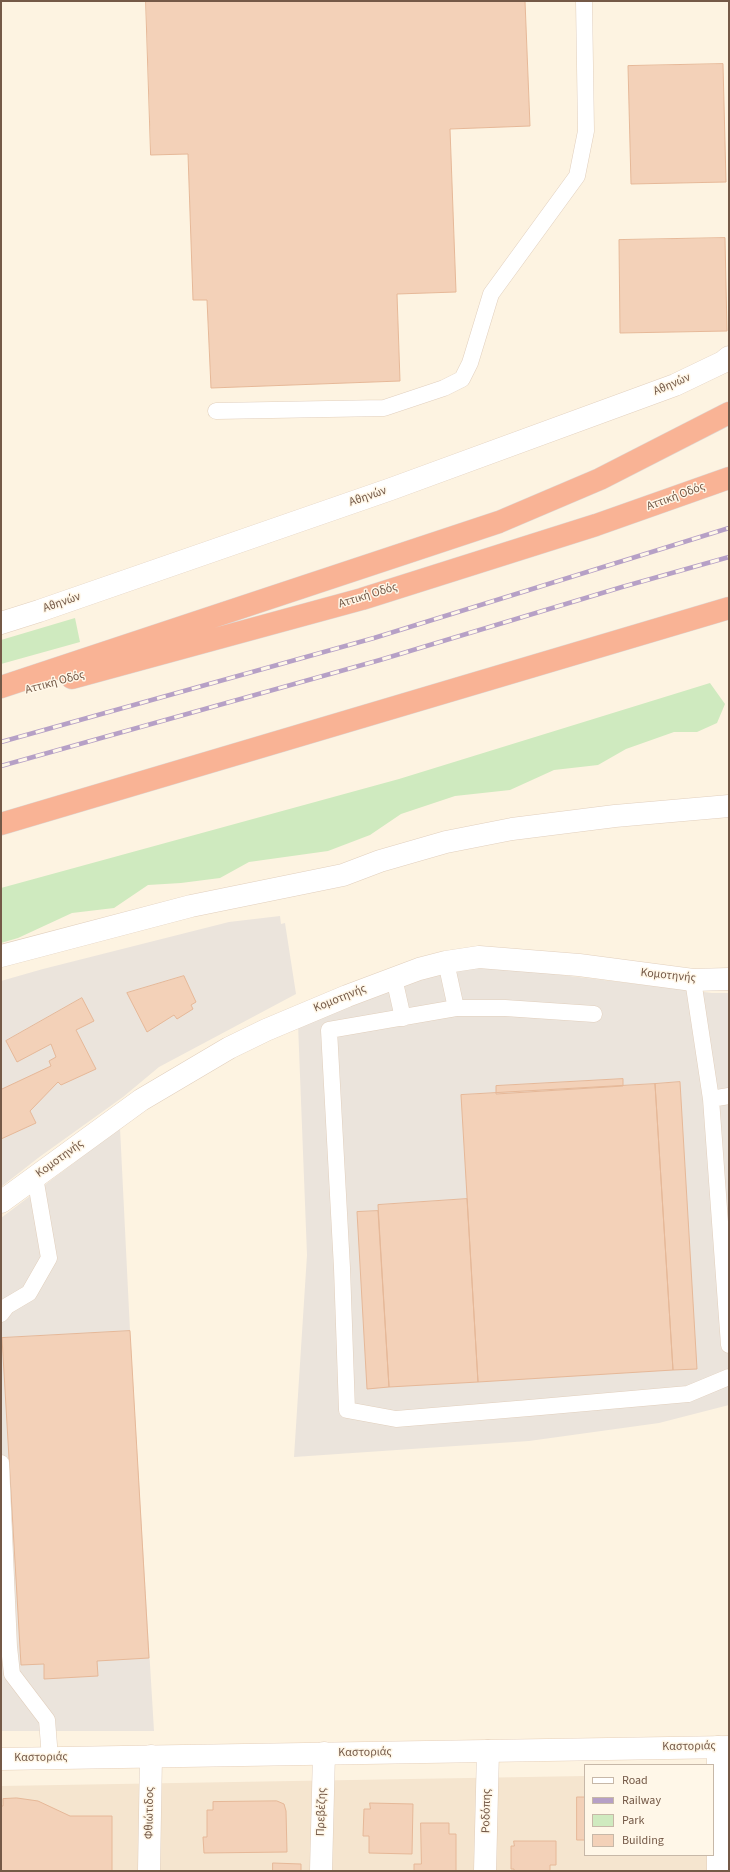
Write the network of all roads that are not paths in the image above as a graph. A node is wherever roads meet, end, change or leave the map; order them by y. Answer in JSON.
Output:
{"nodes":[{"id":1,"x":584,"y":1,"type":"edge"},
{"id":2,"x":729,"y":357,"type":"edge"},
{"id":3,"x":216,"y":411,"type":"dead end"},
{"id":4,"x":729,"y":412,"type":"edge"},
{"id":5,"x":729,"y":478,"type":"edge"},
{"id":6,"x":729,"y":608,"type":"edge"},
{"id":7,"x":1,"y":623,"type":"edge"},
{"id":8,"x":1,"y":687,"type":"edge"},
{"id":9,"x":1,"y":698,"type":"edge"},
{"id":10,"x":729,"y":806,"type":"edge"},
{"id":11,"x":1,"y":824,"type":"edge"},
{"id":12,"x":1,"y":956,"type":"edge"},
{"id":13,"x":446,"y":962,"type":"junction"},
{"id":14,"x":394,"y":978,"type":"junction"},
{"id":15,"x":729,"y":979,"type":"edge"},
{"id":16,"x":693,"y":980,"type":"junction"},
{"id":17,"x":456,"y":1008,"type":"junction"},
{"id":18,"x":594,"y":1014,"type":"dead end"},
{"id":19,"x":403,"y":1018,"type":"junction"},
{"id":20,"x":729,"y":1096,"type":"edge"},
{"id":21,"x":711,"y":1099,"type":"junction"},
{"id":22,"x":35,"y":1177,"type":"junction"},
{"id":23,"x":1,"y":1202,"type":"edge"},
{"id":24,"x":1,"y":1314,"type":"edge"},
{"id":25,"x":729,"y":1344,"type":"edge"},
{"id":26,"x":729,"y":1377,"type":"edge"},
{"id":27,"x":1,"y":1463,"type":"edge"},
{"id":28,"x":724,"y":1747,"type":"edge"},
{"id":29,"x":488,"y":1751,"type":"junction"},
{"id":30,"x":324,"y":1753,"type":"junction"},
{"id":31,"x":151,"y":1756,"type":"junction"},
{"id":32,"x":50,"y":1758,"type":"junction"},
{"id":33,"x":1,"y":1759,"type":"edge"},
{"id":34,"x":149,"y":1871,"type":"edge"},
{"id":35,"x":320,"y":1871,"type":"edge"},
{"id":36,"x":485,"y":1871,"type":"edge"},
{"id":37,"x":718,"y":1871,"type":"edge"}],
"edges":[{"from":1,"to":3,"type":"lane"},
{"from":2,"to":7,"type":"street","name":"Αθηνών"},
{"from":4,"to":8,"type":"highway"},
{"from":5,"to":9,"type":"highway","name":"Αττική Οδός"},
{"from":6,"to":11,"type":"highway"},
{"from":10,"to":12,"type":"street"},
{"from":13,"to":14,"type":"street","name":"Κομοτηνής"},
{"from":13,"to":16,"type":"street","name":"Κομοτηνής"},
{"from":13,"to":17,"type":"lane"},
{"from":14,"to":19,"type":"lane"},
{"from":14,"to":22,"type":"street","name":"Κομοτηνής"},
{"from":15,"to":16,"type":"street","name":"Κομοτηνής"},
{"from":16,"to":21,"type":"lane"},
{"from":17,"to":18,"type":"lane"},
{"from":17,"to":19,"type":"lane"},
{"from":19,"to":26,"type":"lane"},
{"from":20,"to":21,"type":"lane"},
{"from":21,"to":25,"type":"lane"},
{"from":22,"to":23,"type":"street","name":"Κομοτηνής"},
{"from":22,"to":24,"type":"lane"},
{"from":27,"to":32,"type":"lane"},
{"from":28,"to":29,"type":"street","name":"Καστοριάς"},
{"from":28,"to":37,"type":"street"},
{"from":29,"to":30,"type":"street","name":"Καστοριάς"},
{"from":29,"to":36,"type":"street","name":"Ροδόπης"},
{"from":30,"to":31,"type":"street","name":"Καστοριάς"},
{"from":30,"to":35,"type":"street","name":"Πρεβέζης"},
{"from":31,"to":32,"type":"street","name":"Καστοριάς"},
{"from":31,"to":34,"type":"street","name":"Φθιώτιδος"},
{"from":32,"to":33,"type":"street","name":"Καστοριάς"}]}
